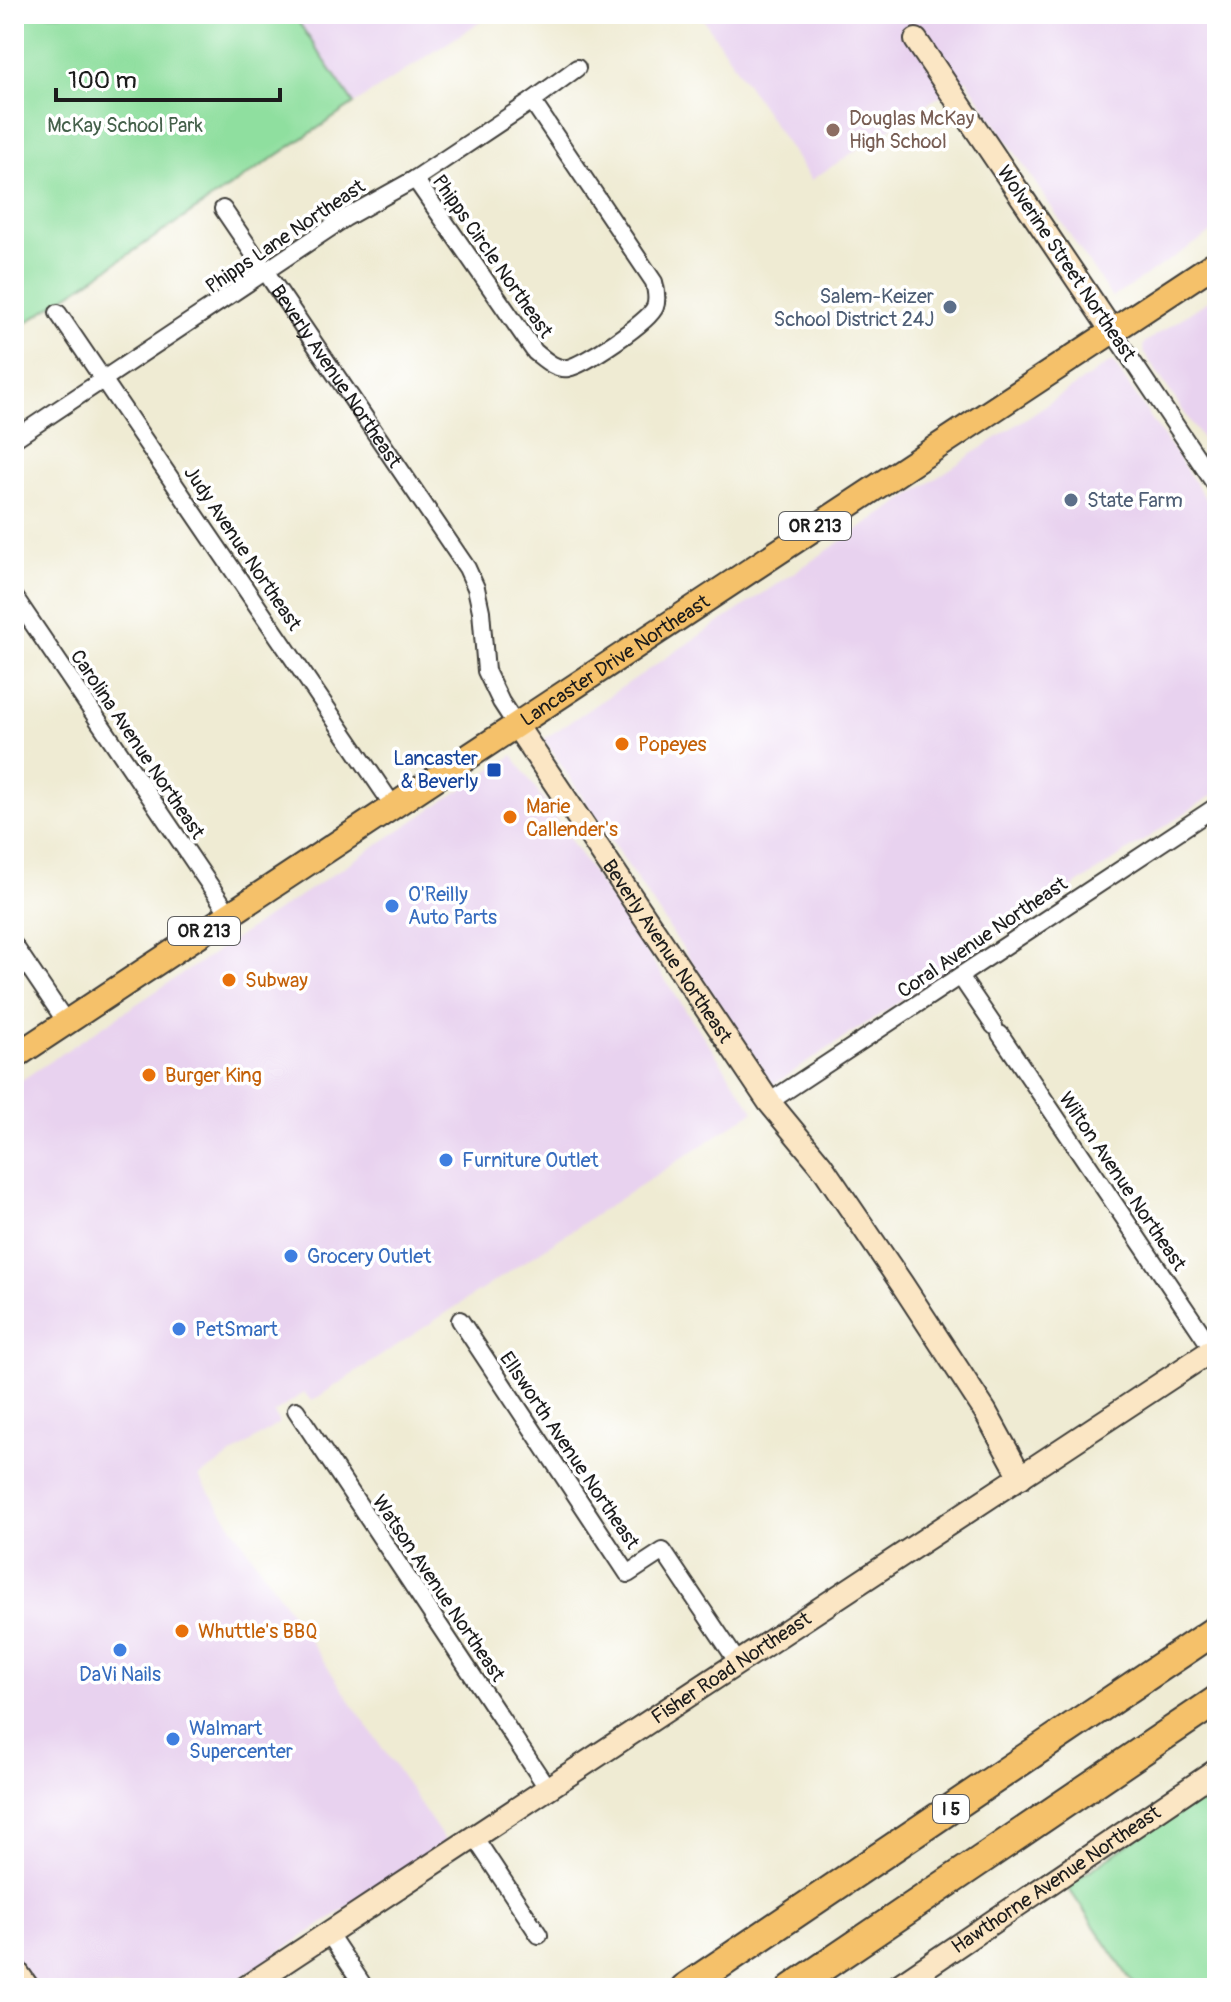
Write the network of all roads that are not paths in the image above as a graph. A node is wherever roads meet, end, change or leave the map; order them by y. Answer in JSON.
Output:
{"nodes":[{"id":1,"x":916,"y":40,"type":"dead end"},
{"id":2,"x":577,"y":68,"type":"dead end"},
{"id":3,"x":532,"y":101,"type":"junction"},
{"id":4,"x":415,"y":179,"type":"junction"},
{"id":5,"x":223,"y":209,"type":"dead end"},
{"id":6,"x":1217,"y":262,"type":"edge"},
{"id":7,"x":265,"y":272,"type":"junction"},
{"id":8,"x":58,"y":313,"type":"dead end"},
{"id":9,"x":1112,"y":331,"type":"junction"},
{"id":10,"x":104,"y":381,"type":"junction"},
{"id":11,"x":14,"y":439,"type":"edge"},
{"id":12,"x":1217,"y":487,"type":"edge"},
{"id":13,"x":14,"y":596,"type":"edge"},
{"id":14,"x":516,"y":725,"type":"junction"},
{"id":15,"x":1217,"y":806,"type":"edge"},
{"id":16,"x":394,"y":807,"type":"junction"},
{"id":17,"x":230,"y":915,"type":"junction"},
{"id":18,"x":14,"y":945,"type":"edge"},
{"id":19,"x":960,"y":976,"type":"junction"},
{"id":20,"x":66,"y":1022,"type":"junction"},
{"id":21,"x":14,"y":1057,"type":"edge"},
{"id":22,"x":769,"y":1102,"type":"junction"},
{"id":23,"x":460,"y":1320,"type":"dead end"},
{"id":24,"x":1215,"y":1348,"type":"edge"},
{"id":25,"x":296,"y":1410,"type":"dead end"},
{"id":26,"x":1021,"y":1477,"type":"junction"},
{"id":27,"x":1217,"y":1629,"type":"edge"},
{"id":28,"x":739,"y":1664,"type":"junction"},
{"id":29,"x":1217,"y":1700,"type":"edge"},
{"id":30,"x":1217,"y":1770,"type":"edge"},
{"id":31,"x":548,"y":1789,"type":"junction"},
{"id":32,"x":475,"y":1838,"type":"junction"},
{"id":33,"x":329,"y":1934,"type":"junction"},
{"id":34,"x":539,"y":1935,"type":"dead end"},
{"id":35,"x":14,"y":1968,"type":"edge"},
{"id":36,"x":28,"y":1988,"type":"edge"},
{"id":37,"x":245,"y":1988,"type":"edge"},
{"id":38,"x":365,"y":1988,"type":"edge"},
{"id":39,"x":685,"y":1988,"type":"edge"},
{"id":40,"x":792,"y":1988,"type":"edge"},
{"id":41,"x":895,"y":1988,"type":"edge"}],
"edges":[{"from":1,"to":9,"type":"street","name":"Wolverine Street Northeast"},
{"from":2,"to":3,"type":"street","name":"Phipps Lane Northeast"},
{"from":3,"to":4,"type":"street","name":"Phipps Lane Northeast"},
{"from":3,"to":4,"type":"street","name":"Phipps Circle Northeast"},
{"from":4,"to":7,"type":"street","name":"Phipps Lane Northeast"},
{"from":5,"to":7,"type":"street","name":"Beverly Avenue Northeast"},
{"from":6,"to":9,"type":"main road","name":"Lancaster Drive Northeast","number":"OR 213"},
{"from":7,"to":10,"type":"street","name":"Phipps Lane Northeast"},
{"from":7,"to":14,"type":"street","name":"Beverly Avenue Northeast"},
{"from":8,"to":10,"type":"street","name":"Judy Avenue Northeast"},
{"from":9,"to":12,"type":"street","name":"Wolverine Street Northeast"},
{"from":9,"to":14,"type":"main road","name":"Lancaster Drive Northeast","number":"OR 213"},
{"from":10,"to":11,"type":"street","name":"Phipps Lane Northeast"},
{"from":10,"to":16,"type":"street","name":"Judy Avenue Northeast"},
{"from":13,"to":17,"type":"street","name":"Carolina Avenue Northeast"},
{"from":14,"to":16,"type":"main road","name":"Lancaster Drive Northeast","number":"OR 213"},
{"from":14,"to":22,"type":"street","name":"Beverly Avenue Northeast"},
{"from":15,"to":19,"type":"street","name":"Coral Avenue Northeast"},
{"from":16,"to":17,"type":"main road","name":"Lancaster Drive Northeast","number":"OR 213"},
{"from":17,"to":20,"type":"main road","name":"Lancaster Drive Northeast","number":"OR 213"},
{"from":18,"to":20,"type":"street"},
{"from":19,"to":22,"type":"street","name":"Coral Avenue Northeast"},
{"from":19,"to":24,"type":"street","name":"Wilton Avenue Northeast"},
{"from":20,"to":21,"type":"main road","name":"Lancaster Drive Northeast","number":"OR 213"},
{"from":22,"to":26,"type":"street","name":"Beverly Avenue Northeast"},
{"from":23,"to":28,"type":"street","name":"Ellsworth Avenue Northeast"},
{"from":24,"to":26,"type":"street","name":"Fisher Road Northeast"},
{"from":25,"to":31,"type":"street","name":"Watson Avenue Northeast"},
{"from":26,"to":28,"type":"street","name":"Fisher Road Northeast"},
{"from":27,"to":39,"type":"highway","number":"I 5"},
{"from":28,"to":31,"type":"street","name":"Fisher Road Northeast"},
{"from":29,"to":40,"type":"highway"},
{"from":30,"to":41,"type":"street","name":"Hawthorne Avenue Northeast"},
{"from":31,"to":32,"type":"street","name":"Fisher Road Northeast"},
{"from":32,"to":33,"type":"street","name":"Fisher Road Northeast"},
{"from":32,"to":34,"type":"street"},
{"from":33,"to":37,"type":"street","name":"Fisher Road Northeast"},
{"from":33,"to":38,"type":"street"},
{"from":35,"to":36,"type":"street"}]}
